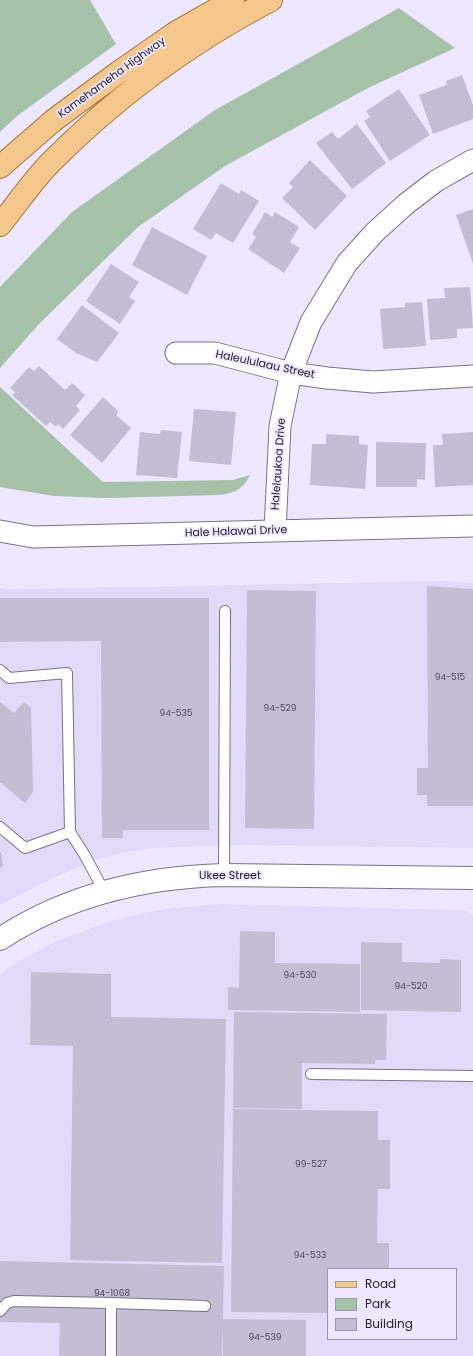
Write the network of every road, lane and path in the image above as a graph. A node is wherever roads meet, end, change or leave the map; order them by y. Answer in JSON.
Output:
{"nodes":[{"id":1,"x":233,"y":0,"type":"edge"},
{"id":2,"x":271,"y":0,"type":"edge"},
{"id":3,"x":473,"y":160,"type":"edge"},
{"id":4,"x":0,"y":167,"type":"edge"},
{"id":5,"x":0,"y":225,"type":"edge"},
{"id":6,"x":176,"y":353,"type":"dead end"},
{"id":7,"x":291,"y":373,"type":"junction"},
{"id":8,"x":473,"y":376,"type":"edge"},
{"id":9,"x":473,"y":526,"type":"edge"},
{"id":10,"x":0,"y":531,"type":"edge"},
{"id":11,"x":275,"y":531,"type":"junction"},
{"id":12,"x":225,"y":611,"type":"dead end"},
{"id":13,"x":0,"y":670,"type":"edge"},
{"id":14,"x":0,"y":827,"type":"edge"},
{"id":15,"x":70,"y":832,"type":"junction"},
{"id":16,"x":224,"y":875,"type":"junction"},
{"id":17,"x":473,"y":878,"type":"edge"},
{"id":18,"x":104,"y":891,"type":"junction"},
{"id":19,"x":0,"y":939,"type":"edge"},
{"id":20,"x":310,"y":1074,"type":"dead end"},
{"id":21,"x":473,"y":1076,"type":"edge"},
{"id":22,"x":111,"y":1303,"type":"junction"},
{"id":23,"x":205,"y":1306,"type":"dead end"},
{"id":24,"x":0,"y":1311,"type":"edge"},
{"id":25,"x":111,"y":1356,"type":"edge"}],
"edges":[{"from":1,"to":4,"type":"main road","name":"Kamehameha Highway"},
{"from":2,"to":5,"type":"main road","name":"Kamehameha Highway"},
{"from":3,"to":7,"type":"street","name":"Halelaukoa Drive"},
{"from":6,"to":7,"type":"street","name":"Haleululaau Street"},
{"from":7,"to":8,"type":"street","name":"Haleululaau Street"},
{"from":7,"to":11,"type":"street","name":"Halelaukoa Drive"},
{"from":9,"to":11,"type":"street","name":"Hale Halawai Drive"},
{"from":10,"to":11,"type":"street","name":"Hale Halawai Drive"},
{"from":12,"to":16,"type":"lane"},
{"from":13,"to":15,"type":"lane"},
{"from":14,"to":15,"type":"lane"},
{"from":15,"to":18,"type":"lane"},
{"from":16,"to":17,"type":"street","name":"Ukee Street"},
{"from":16,"to":18,"type":"street","name":"Ukee Street"},
{"from":18,"to":19,"type":"street","name":"Ukee Street"},
{"from":20,"to":21,"type":"lane"},
{"from":22,"to":23,"type":"lane"},
{"from":22,"to":24,"type":"lane"},
{"from":22,"to":25,"type":"lane"}]}
